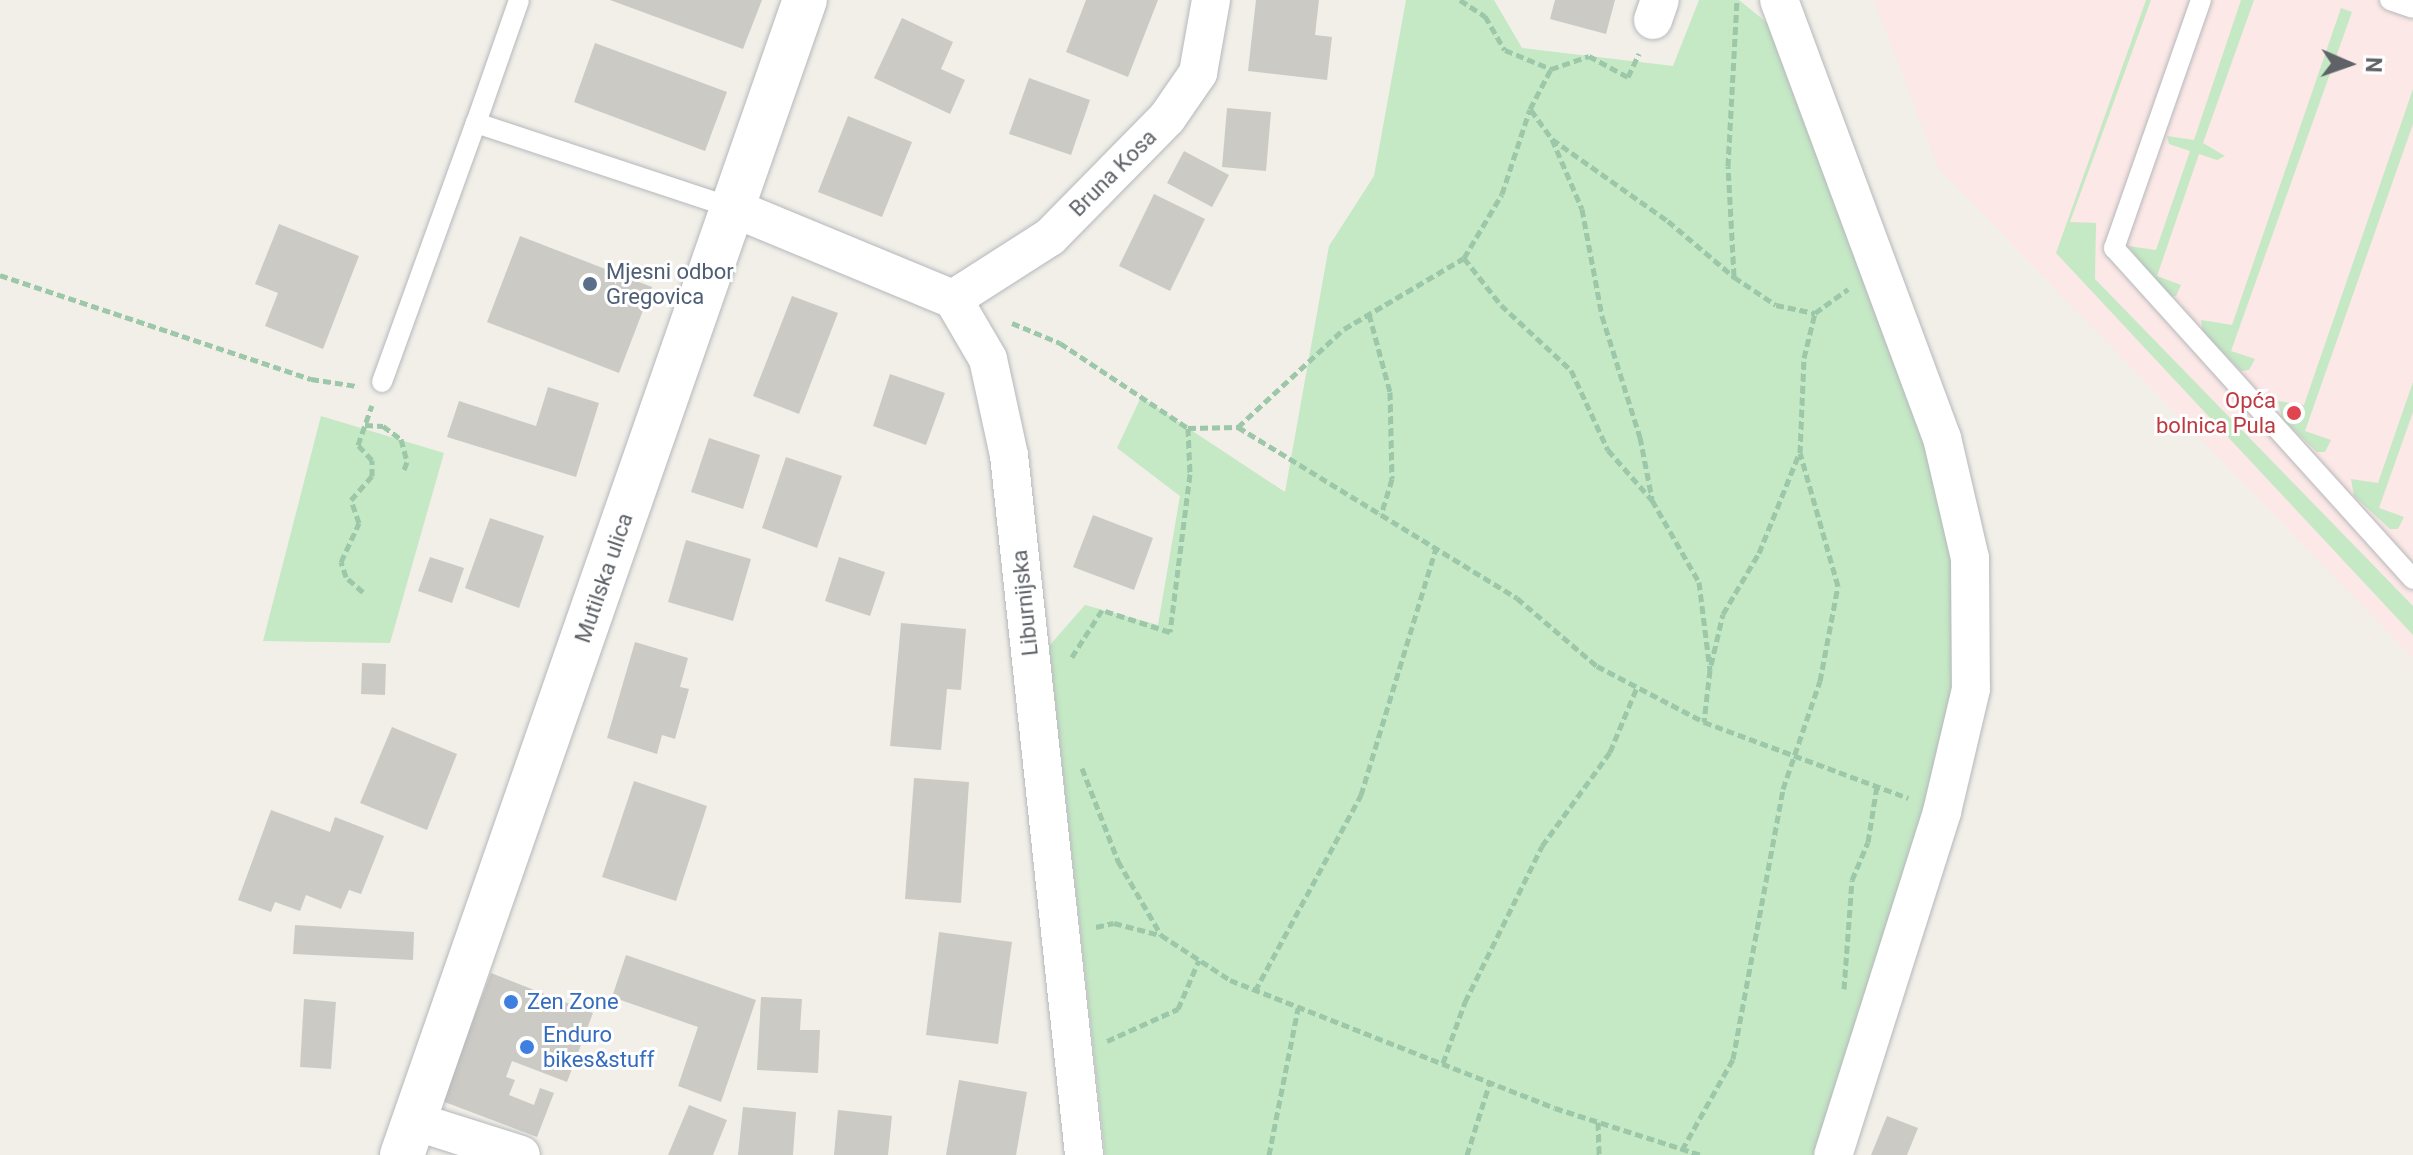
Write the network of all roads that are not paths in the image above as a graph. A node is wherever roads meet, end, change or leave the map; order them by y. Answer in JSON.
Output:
{"nodes":[{"id":1,"x":519,"y":0,"type":"edge"},
{"id":2,"x":805,"y":0,"type":"edge"},
{"id":3,"x":1211,"y":0,"type":"edge"},
{"id":4,"x":1779,"y":0,"type":"edge"},
{"id":5,"x":2201,"y":0,"type":"edge"},
{"id":6,"x":2390,"y":0,"type":"edge"},
{"id":7,"x":2413,"y":8,"type":"edge"},
{"id":8,"x":476,"y":123,"type":"junction"},
{"id":9,"x":733,"y":208,"type":"junction"},
{"id":10,"x":953,"y":299,"type":"junction"},
{"id":11,"x":382,"y":382,"type":"road end"},
{"id":12,"x":2413,"y":579,"type":"edge"},
{"id":13,"x":408,"y":1138,"type":"edge"},
{"id":14,"x":521,"y":1155,"type":"edge"},
{"id":15,"x":1084,"y":1155,"type":"edge"},
{"id":16,"x":1833,"y":1155,"type":"edge"}],
"edges":[{"from":1,"to":8,"type":"lane"},
{"from":2,"to":9,"type":"main road","name":"Mutilska ulica"},
{"from":3,"to":10,"type":"street","name":"Bruna Kosa"},
{"from":4,"to":16,"type":"street"},
{"from":5,"to":12,"type":"lane"},
{"from":6,"to":7,"type":"lane"},
{"from":8,"to":9,"type":"lane"},
{"from":8,"to":11,"type":"lane"},
{"from":9,"to":10,"type":"street"},
{"from":9,"to":13,"type":"main road","name":"Mutilska ulica"},
{"from":10,"to":15,"type":"street","name":"Liburnijska"},
{"from":13,"to":14,"type":"street"}]}
